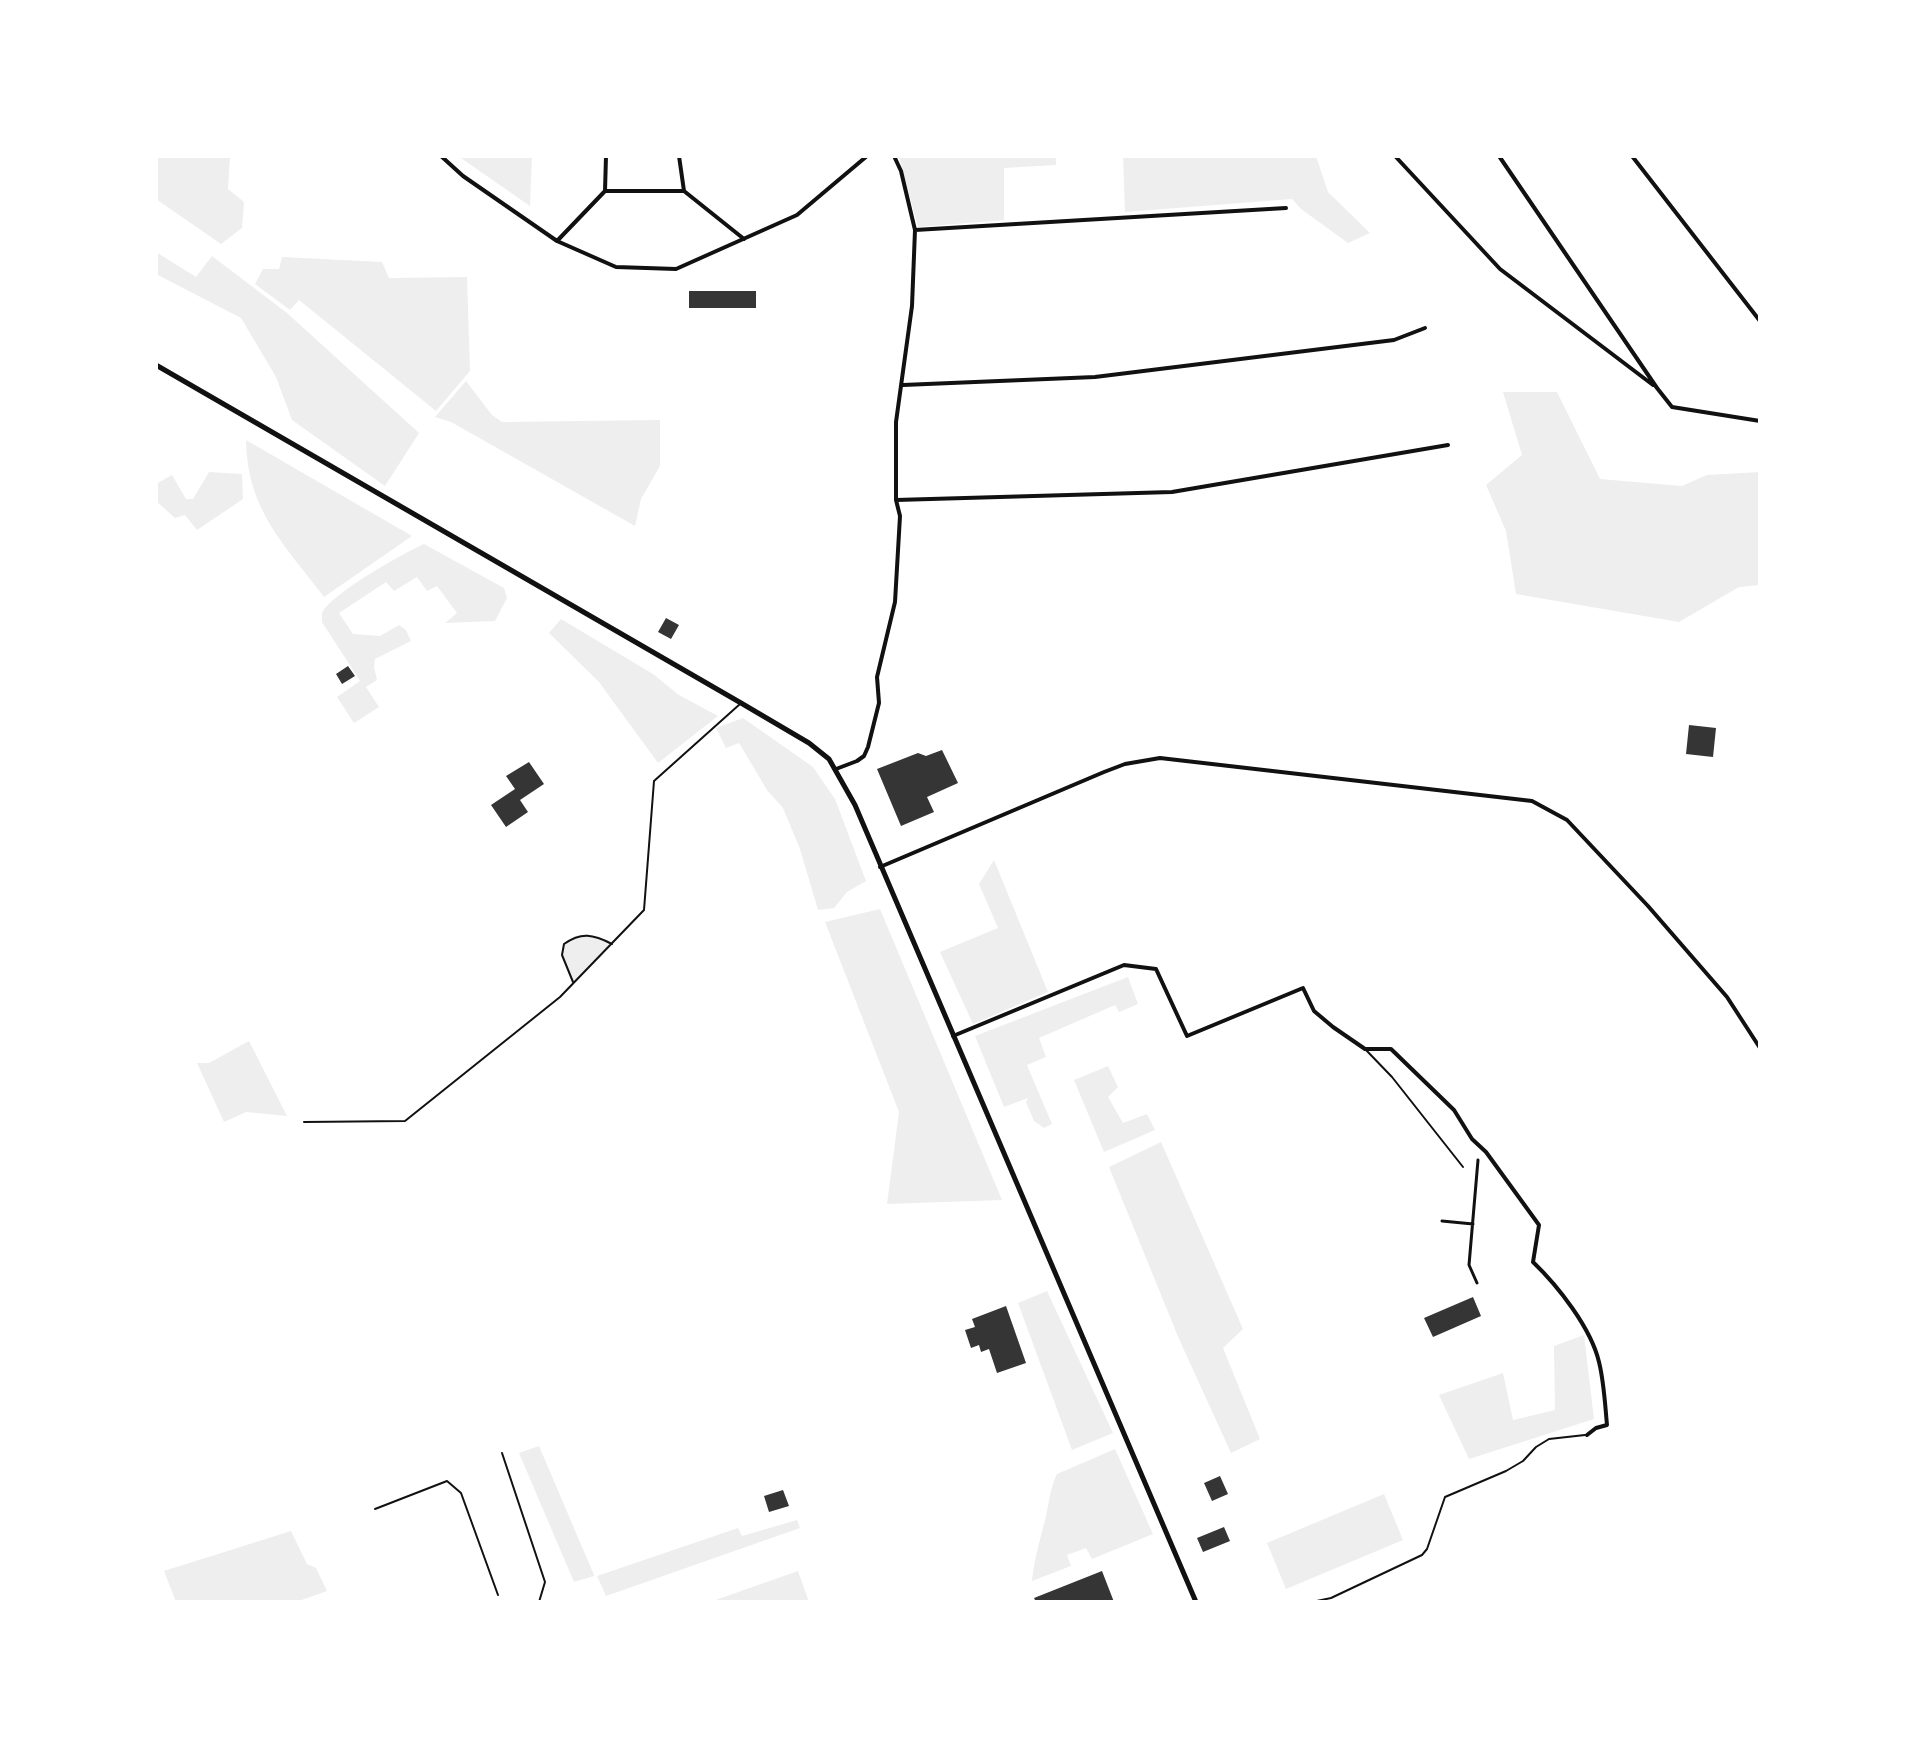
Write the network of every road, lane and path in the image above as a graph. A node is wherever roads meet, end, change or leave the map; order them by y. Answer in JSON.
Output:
{"nodes":[{"id":1,"x":441,"y":156,"type":"edge"},
{"id":2,"x":606,"y":156,"type":"edge"},
{"id":3,"x":679,"y":156,"type":"edge"},
{"id":4,"x":867,"y":156,"type":"edge"},
{"id":5,"x":894,"y":156,"type":"edge"},
{"id":6,"x":1395,"y":156,"type":"edge"},
{"id":7,"x":1499,"y":156,"type":"edge"},
{"id":8,"x":1632,"y":156,"type":"edge"},
{"id":9,"x":605,"y":191,"type":"junction"},
{"id":10,"x":684,"y":191,"type":"junction"},
{"id":11,"x":1286,"y":208,"type":"dead end"},
{"id":12,"x":915,"y":230,"type":"junction"},
{"id":13,"x":744,"y":239,"type":"junction"},
{"id":14,"x":557,"y":241,"type":"junction"},
{"id":15,"x":1760,"y":321,"type":"edge"},
{"id":16,"x":1425,"y":328,"type":"dead end"},
{"id":17,"x":156,"y":365,"type":"edge"},
{"id":18,"x":903,"y":385,"type":"junction"},
{"id":19,"x":1657,"y":388,"type":"junction"},
{"id":20,"x":1760,"y":421,"type":"edge"},
{"id":21,"x":1448,"y":445,"type":"dead end"},
{"id":22,"x":896,"y":500,"type":"junction"},
{"id":23,"x":741,"y":703,"type":"junction"},
{"id":24,"x":836,"y":769,"type":"junction"},
{"id":25,"x":880,"y":867,"type":"junction"},
{"id":26,"x":612,"y":944,"type":"junction"},
{"id":27,"x":574,"y":983,"type":"junction"},
{"id":28,"x":953,"y":1036,"type":"junction"},
{"id":29,"x":1760,"y":1048,"type":"edge"},
{"id":30,"x":1365,"y":1049,"type":"junction"},
{"id":31,"x":304,"y":1122,"type":"dead end"},
{"id":32,"x":1478,"y":1160,"type":"dead end"},
{"id":33,"x":1463,"y":1167,"type":"dead end"},
{"id":34,"x":1442,"y":1221,"type":"dead end"},
{"id":35,"x":1473,"y":1224,"type":"junction"},
{"id":36,"x":1477,"y":1283,"type":"dead end"},
{"id":37,"x":1587,"y":1435,"type":"joint"},
{"id":38,"x":502,"y":1453,"type":"dead end"},
{"id":39,"x":375,"y":1509,"type":"dead end"},
{"id":40,"x":498,"y":1595,"type":"dead end"},
{"id":41,"x":539,"y":1602,"type":"edge"},
{"id":42,"x":1196,"y":1602,"type":"edge"},
{"id":43,"x":1312,"y":1602,"type":"edge"}],
"edges":[{"from":1,"to":14,"type":"street"},
{"from":2,"to":9,"type":"street"},
{"from":3,"to":10,"type":"street"},
{"from":4,"to":13,"type":"street"},
{"from":5,"to":12,"type":"street"},
{"from":6,"to":19,"type":"street"},
{"from":7,"to":19,"type":"street"},
{"from":8,"to":15,"type":"street"},
{"from":9,"to":10,"type":"street"},
{"from":9,"to":14,"type":"street"},
{"from":10,"to":13,"type":"street"},
{"from":11,"to":12,"type":"street"},
{"from":12,"to":18,"type":"street"},
{"from":13,"to":14,"type":"street"},
{"from":16,"to":18,"type":"street"},
{"from":17,"to":23,"type":"street"},
{"from":18,"to":22,"type":"street"},
{"from":19,"to":20,"type":"street"},
{"from":21,"to":22,"type":"street"},
{"from":22,"to":24,"type":"street"},
{"from":23,"to":24,"type":"street"},
{"from":23,"to":26,"type":"lane"},
{"from":24,"to":25,"type":"street"},
{"from":25,"to":28,"type":"street"},
{"from":25,"to":29,"type":"street"},
{"from":26,"to":27,"type":"lane"},
{"from":26,"to":27,"type":"lane"},
{"from":27,"to":31,"type":"lane"},
{"from":28,"to":30,"type":"street"},
{"from":28,"to":42,"type":"street"},
{"from":30,"to":33,"type":"lane"},
{"from":30,"to":37,"type":"street"},
{"from":32,"to":35,"type":"street"},
{"from":34,"to":35,"type":"street"},
{"from":35,"to":36,"type":"street"},
{"from":37,"to":43,"type":"lane"},
{"from":38,"to":41,"type":"lane"},
{"from":39,"to":40,"type":"lane"}]}
